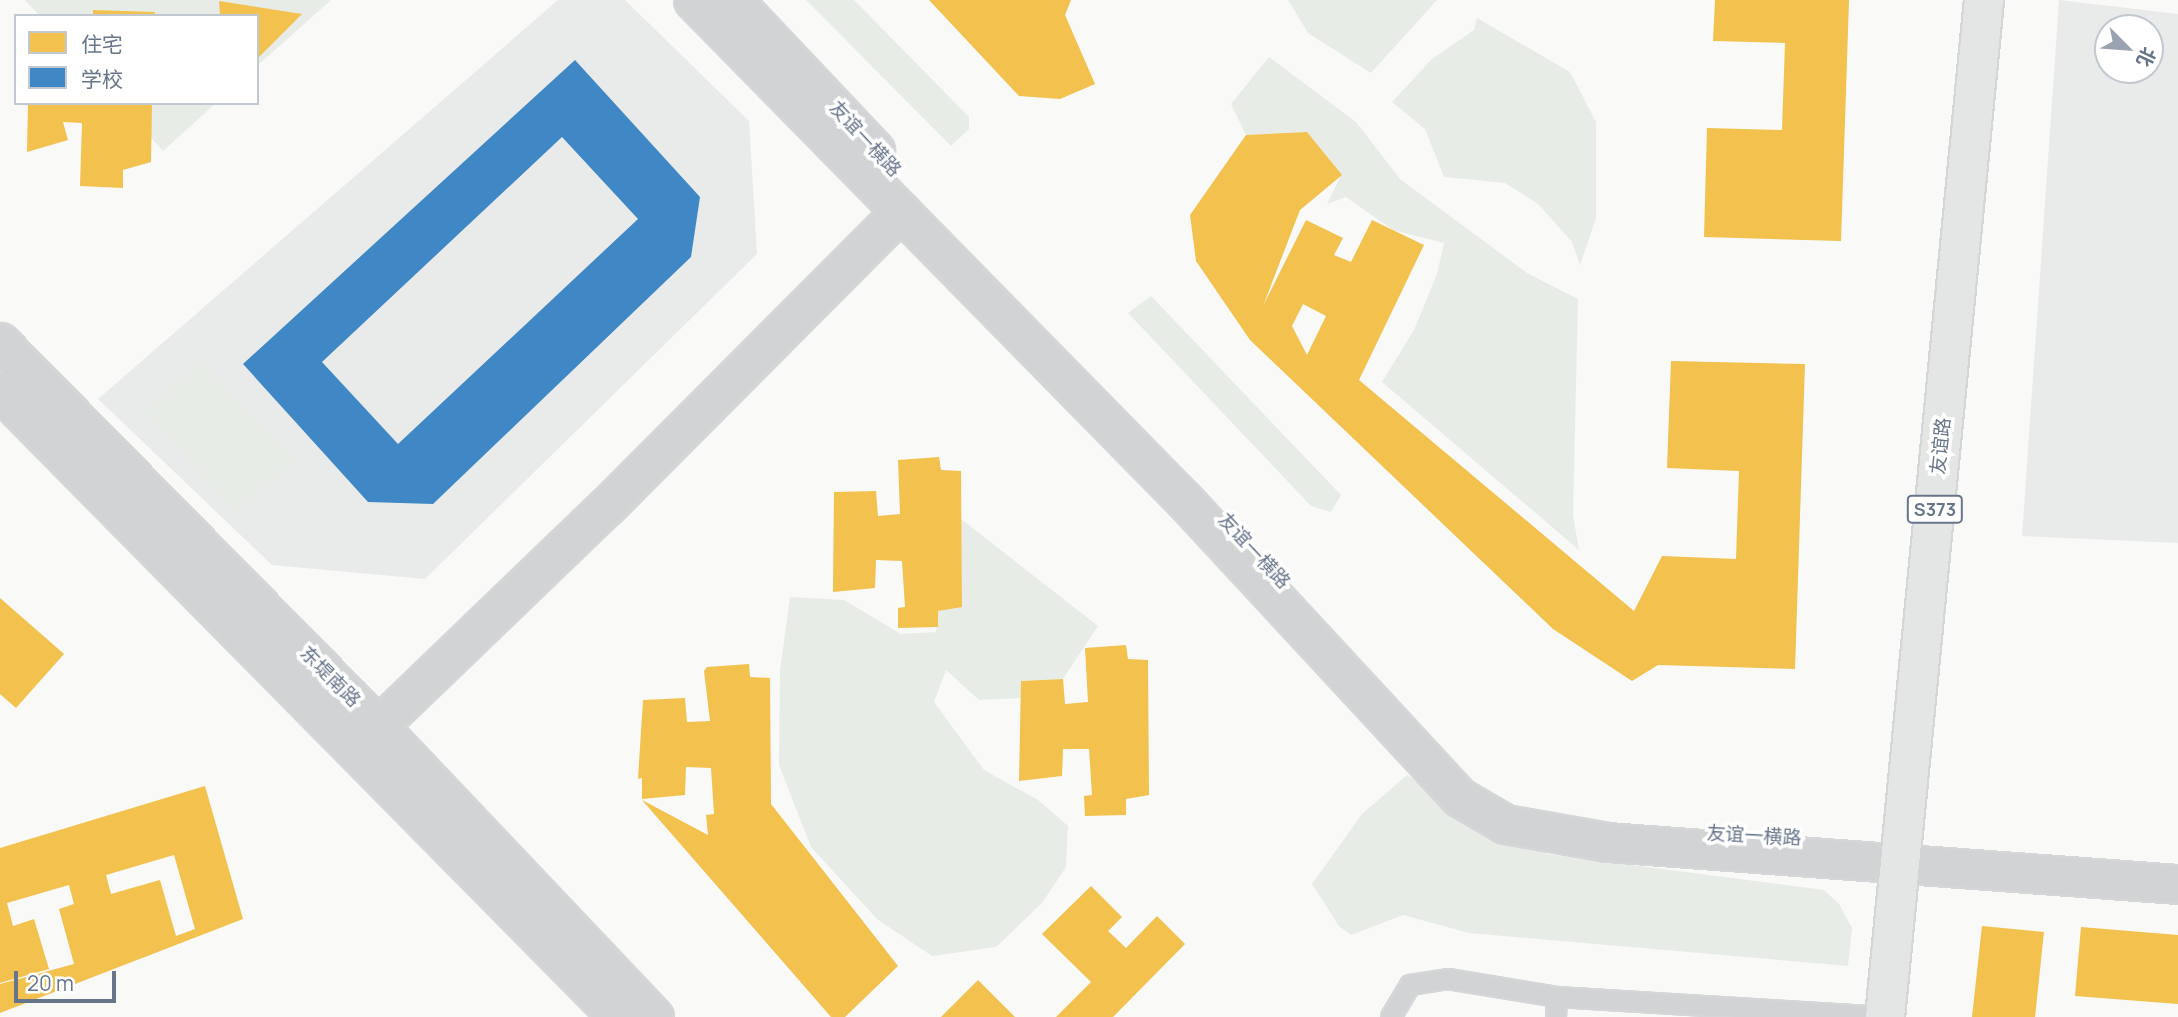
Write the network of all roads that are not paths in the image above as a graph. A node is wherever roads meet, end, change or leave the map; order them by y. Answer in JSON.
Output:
{"nodes":[{"id":1,"x":693,"y":0,"type":"edge"},
{"id":2,"x":733,"y":0,"type":"edge"},
{"id":3,"x":1984,"y":0,"type":"edge"},
{"id":4,"x":901,"y":211,"type":"junction"},
{"id":5,"x":0,"y":342,"type":"edge"},
{"id":6,"x":0,"y":391,"type":"edge"},
{"id":7,"x":364,"y":735,"type":"junction"},
{"id":8,"x":1901,"y":853,"type":"junction"},
{"id":9,"x":2178,"y":884,"type":"edge"},
{"id":10,"x":1558,"y":997,"type":"junction"},
{"id":11,"x":618,"y":1017,"type":"edge"},
{"id":12,"x":654,"y":1017,"type":"edge"},
{"id":13,"x":1391,"y":1017,"type":"edge"},
{"id":14,"x":1556,"y":1017,"type":"edge"},
{"id":15,"x":1885,"y":1017,"type":"edge"}],
"edges":[{"from":1,"to":4,"type":"street","name":"友谊一横路"},
{"from":2,"to":8,"type":"street","name":"友谊一横路"},
{"from":3,"to":8,"type":"main road","name":"友谊路","number":"S373"},
{"from":4,"to":7,"type":"street"},
{"from":4,"to":8,"type":"street","name":"友谊一横路"},
{"from":5,"to":7,"type":"street","name":"东堤南路"},
{"from":6,"to":7,"type":"street"},
{"from":7,"to":11,"type":"street","name":"东堤南路"},
{"from":7,"to":12,"type":"street","name":"东堤南路"},
{"from":8,"to":9,"type":"street","name":"友谊一横路"},
{"from":8,"to":15,"type":"main road","name":"友谊路","number":"S373"},
{"from":10,"to":13,"type":"lane"},
{"from":10,"to":14,"type":"lane"},
{"from":10,"to":15,"type":"lane"}]}
